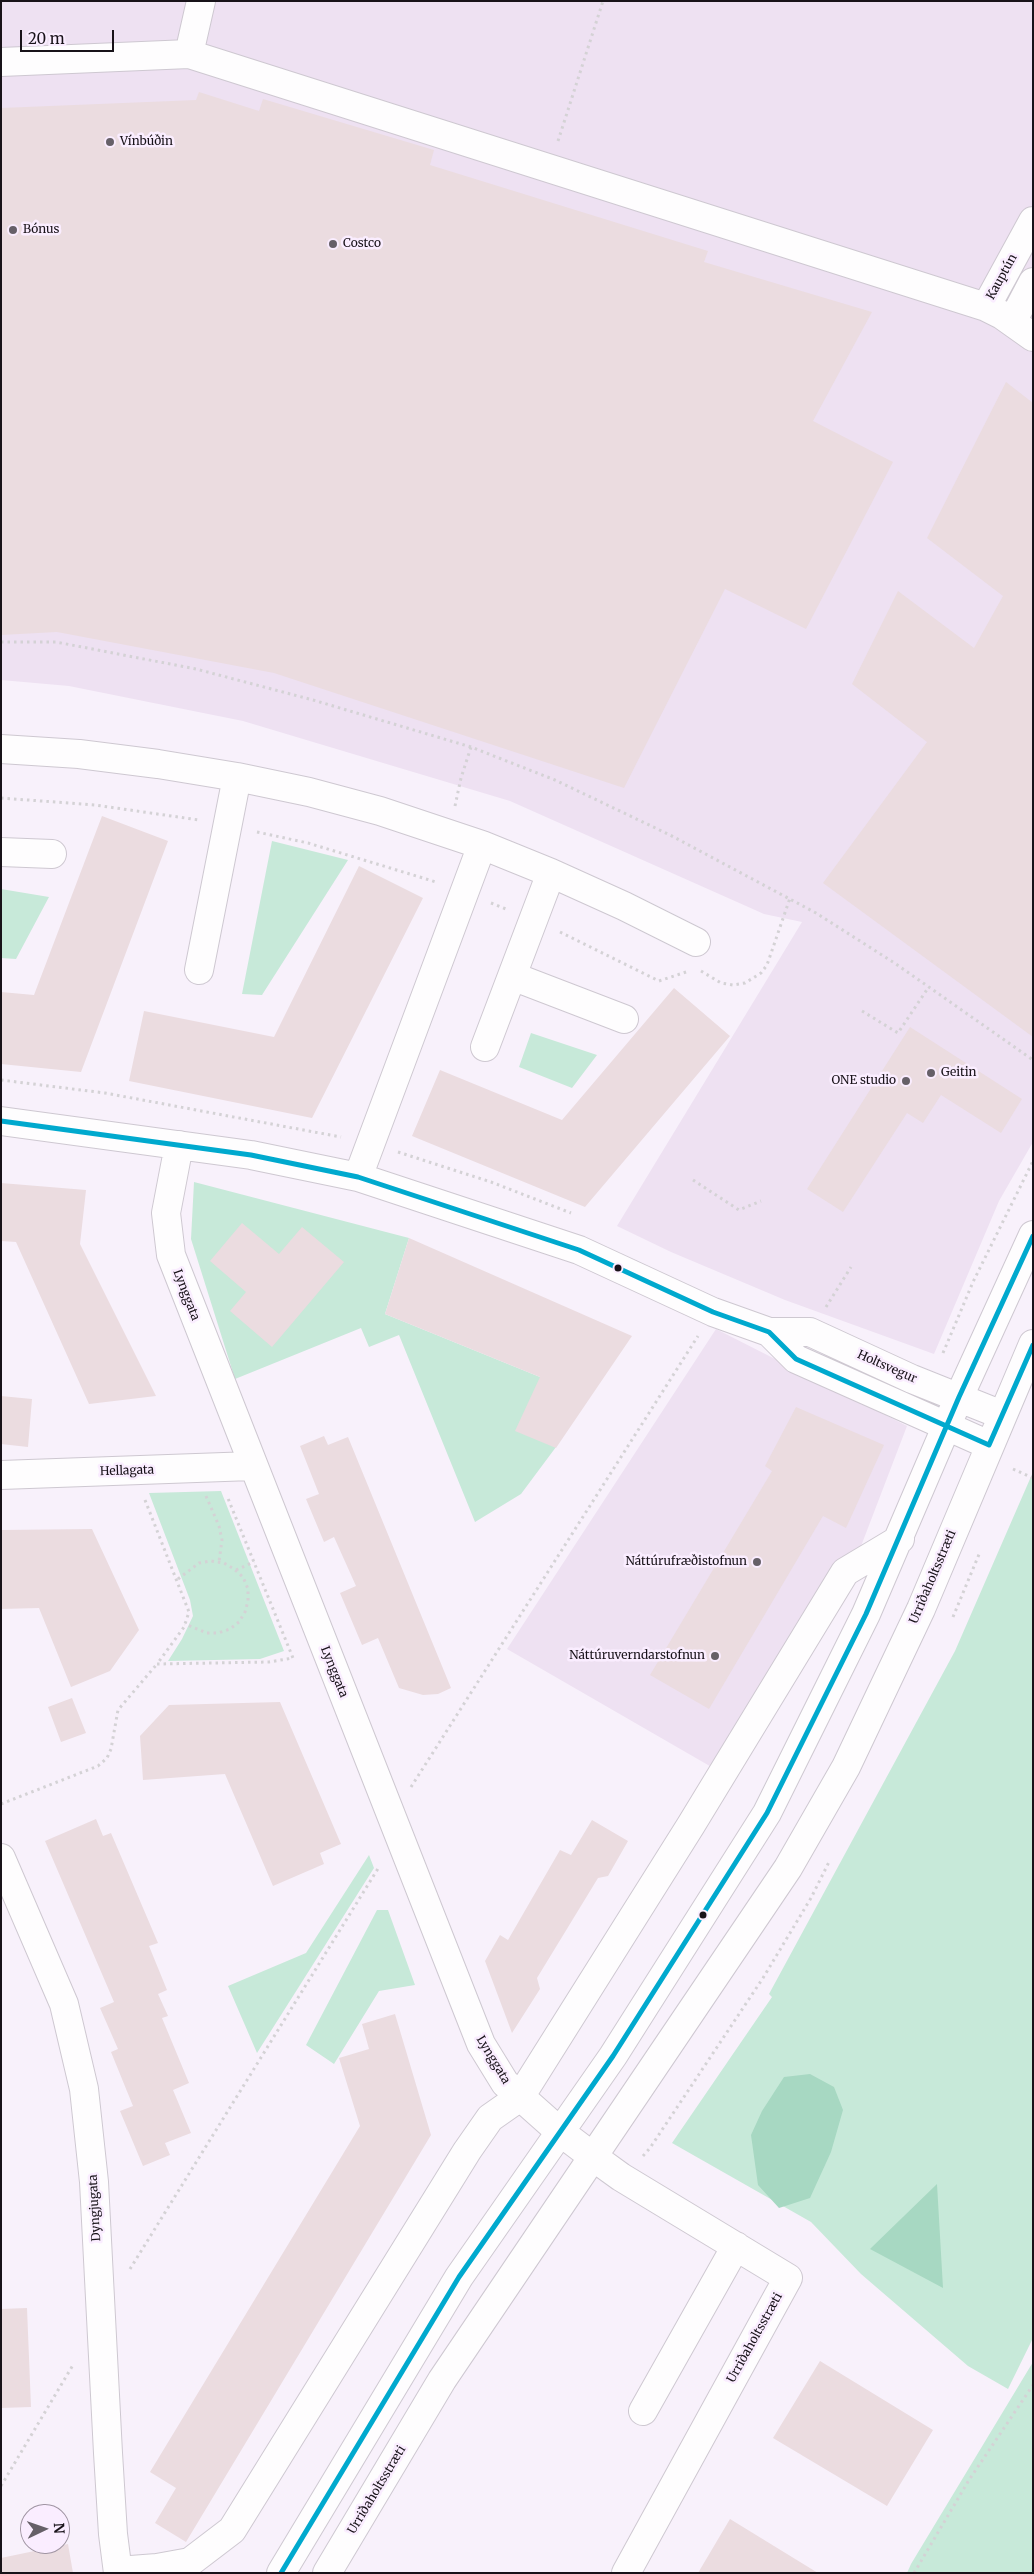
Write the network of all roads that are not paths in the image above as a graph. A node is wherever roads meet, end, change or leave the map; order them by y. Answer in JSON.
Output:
{"nodes":[{"id":1,"x":201,"y":1,"type":"edge"},
{"id":2,"x":189,"y":54,"type":"junction"},
{"id":3,"x":1,"y":62,"type":"edge"},
{"id":4,"x":1033,"y":221,"type":"edge"},
{"id":5,"x":1033,"y":282,"type":"edge"},
{"id":6,"x":986,"y":307,"type":"junction"},
{"id":7,"x":1022,"y":330,"type":"edge"},
{"id":8,"x":1,"y":749,"type":"edge"},
{"id":9,"x":237,"y":777,"type":"junction"},
{"id":10,"x":482,"y":845,"type":"junction"},
{"id":11,"x":1,"y":852,"type":"edge"},
{"id":12,"x":52,"y":854,"type":"dead end"},
{"id":13,"x":551,"y":873,"type":"junction"},
{"id":14,"x":696,"y":942,"type":"dead end"},
{"id":15,"x":199,"y":970,"type":"dead end"},
{"id":16,"x":512,"y":976,"type":"junction"},
{"id":17,"x":624,"y":1019,"type":"dead end"},
{"id":18,"x":485,"y":1047,"type":"dead end"},
{"id":19,"x":1,"y":1121,"type":"edge"},
{"id":20,"x":178,"y":1144,"type":"junction"},
{"id":21,"x":358,"y":1177,"type":"junction"},
{"id":22,"x":1033,"y":1234,"type":"edge"},
{"id":23,"x":769,"y":1332,"type":"junction"},
{"id":24,"x":1033,"y":1344,"type":"edge"},
{"id":25,"x":958,"y":1397,"type":"junction"},
{"id":26,"x":1002,"y":1415,"type":"junction"},
{"id":27,"x":946,"y":1426,"type":"junction"},
{"id":28,"x":990,"y":1445,"type":"junction"},
{"id":29,"x":252,"y":1466,"type":"junction"},
{"id":30,"x":1,"y":1475,"type":"edge"},
{"id":31,"x":900,"y":1538,"type":"junction"},
{"id":32,"x":1,"y":1858,"type":"edge"},
{"id":33,"x":520,"y":2097,"type":"junction"},
{"id":34,"x":559,"y":2131,"type":"junction"},
{"id":35,"x":592,"y":2156,"type":"junction"},
{"id":36,"x":736,"y":2246,"type":"junction"},
{"id":37,"x":643,"y":2411,"type":"dead end"},
{"id":38,"x":118,"y":2572,"type":"edge"},
{"id":39,"x":281,"y":2573,"type":"edge"},
{"id":40,"x":327,"y":2573,"type":"edge"},
{"id":41,"x":626,"y":2573,"type":"edge"}],
"edges":[{"from":1,"to":2,"type":"street"},
{"from":2,"to":3,"type":"street"},
{"from":2,"to":6,"type":"street"},
{"from":4,"to":6,"type":"street","name":"Kauptún"},
{"from":5,"to":7,"type":"street"},
{"from":6,"to":7,"type":"street"},
{"from":8,"to":9,"type":"street"},
{"from":9,"to":10,"type":"street"},
{"from":9,"to":15,"type":"street"},
{"from":10,"to":13,"type":"street"},
{"from":10,"to":21,"type":"street"},
{"from":11,"to":12,"type":"street"},
{"from":13,"to":14,"type":"street"},
{"from":13,"to":16,"type":"street"},
{"from":16,"to":17,"type":"street"},
{"from":16,"to":18,"type":"street"},
{"from":19,"to":20,"type":"street","name":"Holtsvegur"},
{"from":20,"to":21,"type":"street","name":"Holtsvegur"},
{"from":20,"to":29,"type":"street","name":"Lynggata"},
{"from":21,"to":23,"type":"street","name":"Holtsvegur"},
{"from":22,"to":25,"type":"street"},
{"from":23,"to":25,"type":"street","name":"Holtsvegur"},
{"from":23,"to":27,"type":"street","name":"Holtsvegur"},
{"from":24,"to":26,"type":"street","name":"Urriðaholtsstræti"},
{"from":25,"to":26,"type":"street","name":"Holtsvegur"},
{"from":25,"to":27,"type":"street"},
{"from":26,"to":28,"type":"street","name":"Urriðaholtsstræti"},
{"from":27,"to":28,"type":"street","name":"Holtsvegur"},
{"from":27,"to":31,"type":"street"},
{"from":28,"to":35,"type":"street","name":"Urriðaholtsstræti"},
{"from":29,"to":30,"type":"street","name":"Hellagata"},
{"from":29,"to":33,"type":"street","name":"Lynggata"},
{"from":31,"to":33,"type":"street"},
{"from":31,"to":34,"type":"street"},
{"from":32,"to":38,"type":"street","name":"Dyngjugata"},
{"from":33,"to":34,"type":"street","name":"Lynggata"},
{"from":33,"to":38,"type":"street"},
{"from":34,"to":35,"type":"street","name":"Lynggata"},
{"from":34,"to":39,"type":"street"},
{"from":35,"to":36,"type":"street","name":"Urriðaholtsstræti"},
{"from":35,"to":40,"type":"street","name":"Urriðaholtsstræti"},
{"from":36,"to":37,"type":"street"},
{"from":36,"to":41,"type":"street","name":"Urriðaholtsstræti"}]}
